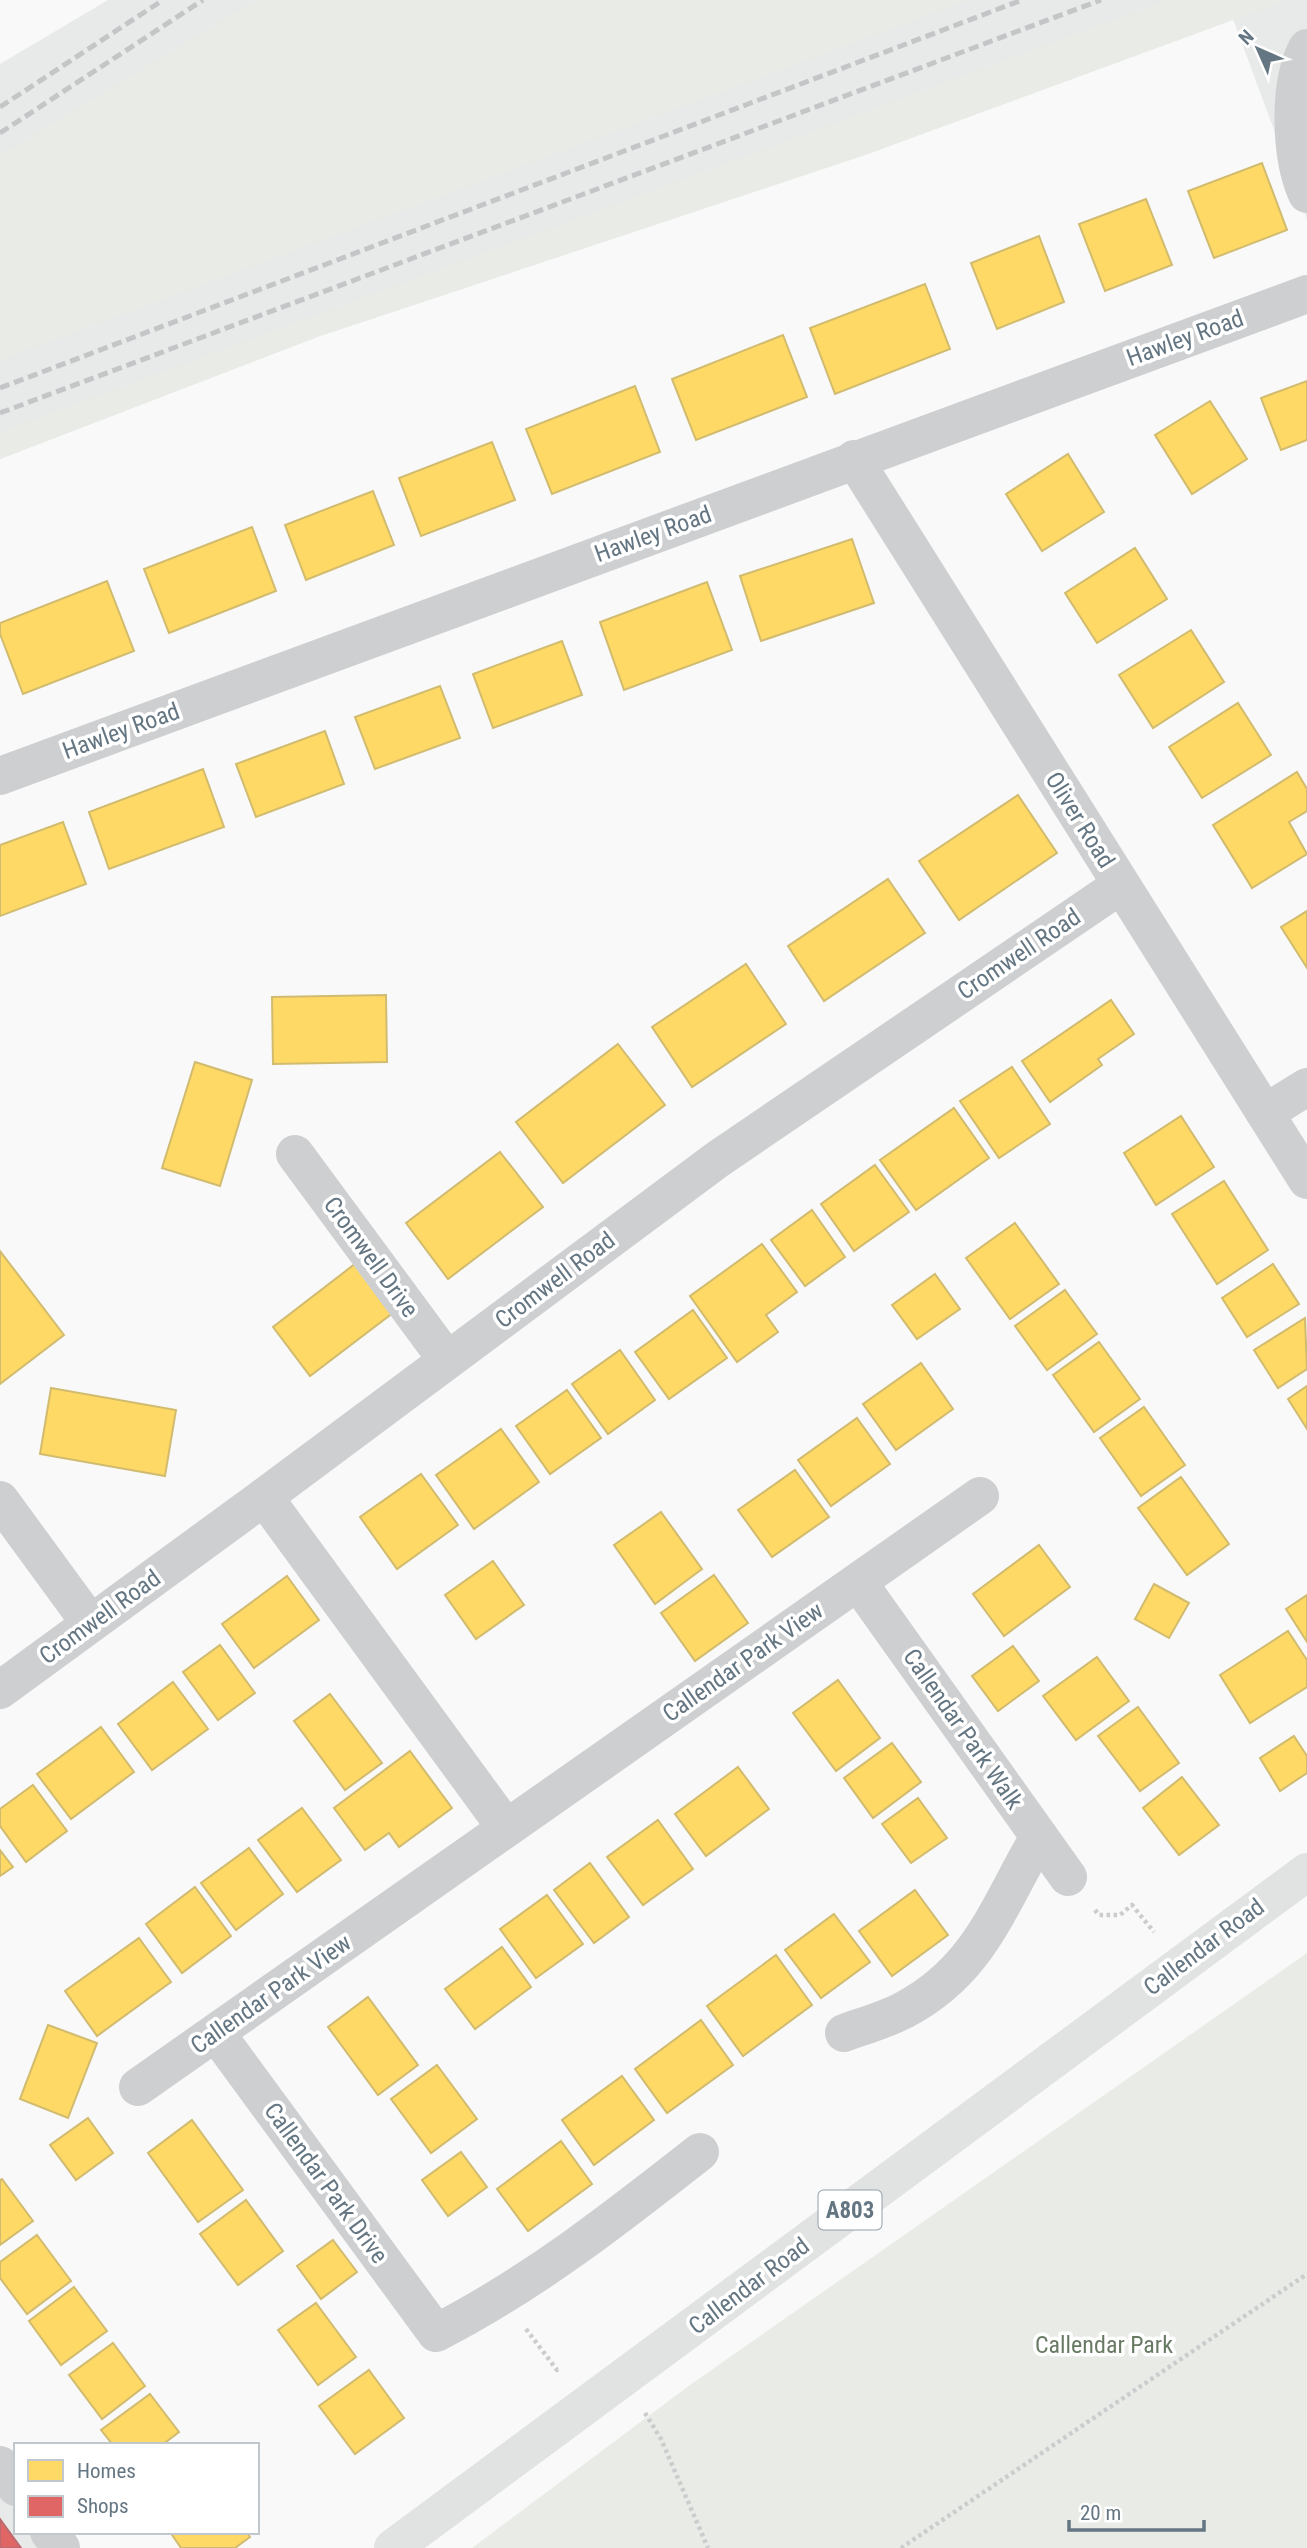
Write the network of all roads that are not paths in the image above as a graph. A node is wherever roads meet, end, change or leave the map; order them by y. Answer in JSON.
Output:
{"nodes":[{"id":1,"x":1307,"y":48,"type":"edge"},
{"id":2,"x":1307,"y":194,"type":"edge"},
{"id":3,"x":1307,"y":294,"type":"edge"},
{"id":4,"x":854,"y":459,"type":"junction"},
{"id":5,"x":0,"y":776,"type":"edge"},
{"id":6,"x":1121,"y":885,"type":"junction"},
{"id":7,"x":1307,"y":1087,"type":"edge"},
{"id":8,"x":1265,"y":1112,"type":"junction"},
{"id":9,"x":295,"y":1154,"type":"dead end"},
{"id":10,"x":1307,"y":1180,"type":"edge"},
{"id":11,"x":447,"y":1360,"type":"junction"},
{"id":12,"x":980,"y":1496,"type":"dead end"},
{"id":13,"x":264,"y":1497,"type":"junction"},
{"id":14,"x":0,"y":1500,"type":"edge"},
{"id":15,"x":858,"y":1582,"type":"junction"},
{"id":16,"x":90,"y":1623,"type":"junction"},
{"id":17,"x":0,"y":1690,"type":"edge"},
{"id":18,"x":506,"y":1828,"type":"junction"},
{"id":19,"x":1039,"y":1836,"type":"junction"},
{"id":20,"x":1307,"y":1872,"type":"edge"},
{"id":21,"x":1068,"y":1877,"type":"road end"},
{"id":22,"x":216,"y":2032,"type":"junction"},
{"id":23,"x":844,"y":2033,"type":"dead end"},
{"id":24,"x":138,"y":2087,"type":"dead end"},
{"id":25,"x":700,"y":2152,"type":"dead end"},
{"id":26,"x":0,"y":2465,"type":"edge"},
{"id":27,"x":14,"y":2484,"type":"edge"},
{"id":28,"x":393,"y":2548,"type":"edge"}],
"edges":[{"from":1,"to":2,"type":"street"},
{"from":3,"to":4,"type":"street","name":"Hawley Road"},
{"from":4,"to":5,"type":"street","name":"Hawley Road"},
{"from":4,"to":6,"type":"street","name":"Oliver Road"},
{"from":6,"to":8,"type":"street","name":"Oliver Road"},
{"from":6,"to":11,"type":"street","name":"Cromwell Road"},
{"from":7,"to":8,"type":"street"},
{"from":8,"to":10,"type":"street","name":"Oliver Road"},
{"from":9,"to":11,"type":"street","name":"Cromwell Drive"},
{"from":11,"to":13,"type":"street","name":"Cromwell Road"},
{"from":12,"to":15,"type":"street","name":"Callendar Park View"},
{"from":13,"to":16,"type":"street","name":"Cromwell Road"},
{"from":13,"to":18,"type":"street"},
{"from":14,"to":16,"type":"street"},
{"from":15,"to":18,"type":"street","name":"Callendar Park View"},
{"from":15,"to":19,"type":"street","name":"Callendar Park Walk"},
{"from":16,"to":17,"type":"street","name":"Cromwell Road"},
{"from":18,"to":22,"type":"street","name":"Callendar Park View"},
{"from":19,"to":21,"type":"street","name":"Callendar Park Walk"},
{"from":19,"to":23,"type":"street"},
{"from":20,"to":28,"type":"main road","name":"Callendar Road","number":"A803"},
{"from":22,"to":24,"type":"street","name":"Callendar Park View"},
{"from":22,"to":25,"type":"street","name":"Callendar Park Drive"},
{"from":26,"to":27,"type":"street"}]}
